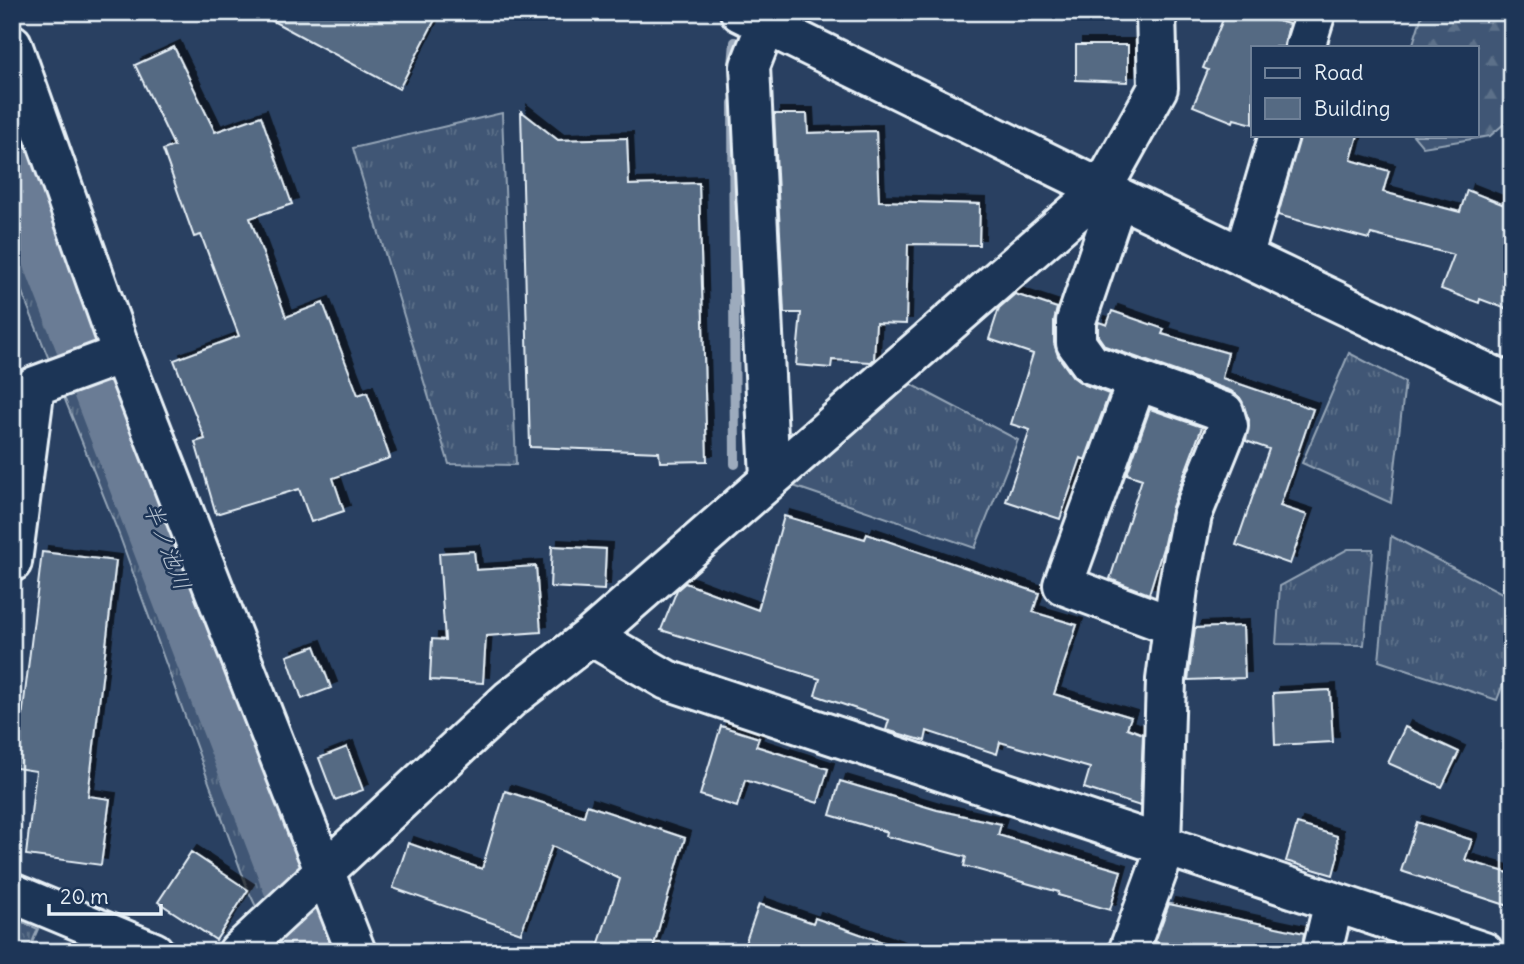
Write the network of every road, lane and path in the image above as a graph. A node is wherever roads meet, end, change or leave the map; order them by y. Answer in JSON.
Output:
{"nodes":[{"id":1,"x":1156,"y":12,"type":"edge"},
{"id":2,"x":1316,"y":12,"type":"edge"},
{"id":3,"x":753,"y":19,"type":"edge"},
{"id":4,"x":12,"y":44,"type":"edge"},
{"id":5,"x":1305,"y":46,"type":"edge"},
{"id":6,"x":1279,"y":136,"type":"edge"},
{"id":7,"x":1110,"y":193,"type":"junction"},
{"id":8,"x":1243,"y":257,"type":"junction"},
{"id":9,"x":122,"y":354,"type":"junction"},
{"id":10,"x":1137,"y":381,"type":"junction"},
{"id":11,"x":1512,"y":385,"type":"edge"},
{"id":12,"x":770,"y":478,"type":"junction"},
{"id":13,"x":12,"y":562,"type":"edge"},
{"id":14,"x":1173,"y":626,"type":"junction"},
{"id":15,"x":590,"y":636,"type":"junction"},
{"id":16,"x":1163,"y":847,"type":"junction"},
{"id":17,"x":325,"y":871,"type":"junction"},
{"id":18,"x":12,"y":893,"type":"edge"},
{"id":19,"x":1334,"y":902,"type":"junction"},
{"id":20,"x":153,"y":952,"type":"edge"},
{"id":21,"x":237,"y":952,"type":"edge"},
{"id":22,"x":356,"y":952,"type":"edge"},
{"id":23,"x":1128,"y":952,"type":"edge"},
{"id":24,"x":1322,"y":952,"type":"edge"},
{"id":25,"x":1483,"y":952,"type":"edge"}],
"edges":[{"from":1,"to":7,"type":"street"},
{"from":2,"to":5,"type":"street"},
{"from":3,"to":7,"type":"street"},
{"from":3,"to":12,"type":"street"},
{"from":4,"to":9,"type":"street"},
{"from":6,"to":8,"type":"street"},
{"from":7,"to":8,"type":"street"},
{"from":7,"to":10,"type":"street"},
{"from":7,"to":12,"type":"street"},
{"from":8,"to":11,"type":"street"},
{"from":9,"to":13,"type":"street"},
{"from":9,"to":17,"type":"street"},
{"from":10,"to":14,"type":"street"},
{"from":10,"to":14,"type":"street"},
{"from":12,"to":15,"type":"street"},
{"from":14,"to":16,"type":"street"},
{"from":15,"to":16,"type":"street"},
{"from":15,"to":17,"type":"street"},
{"from":16,"to":19,"type":"street"},
{"from":16,"to":23,"type":"street"},
{"from":17,"to":21,"type":"street"},
{"from":17,"to":22,"type":"street"},
{"from":18,"to":20,"type":"street"},
{"from":19,"to":24,"type":"street"},
{"from":19,"to":25,"type":"street"}]}
